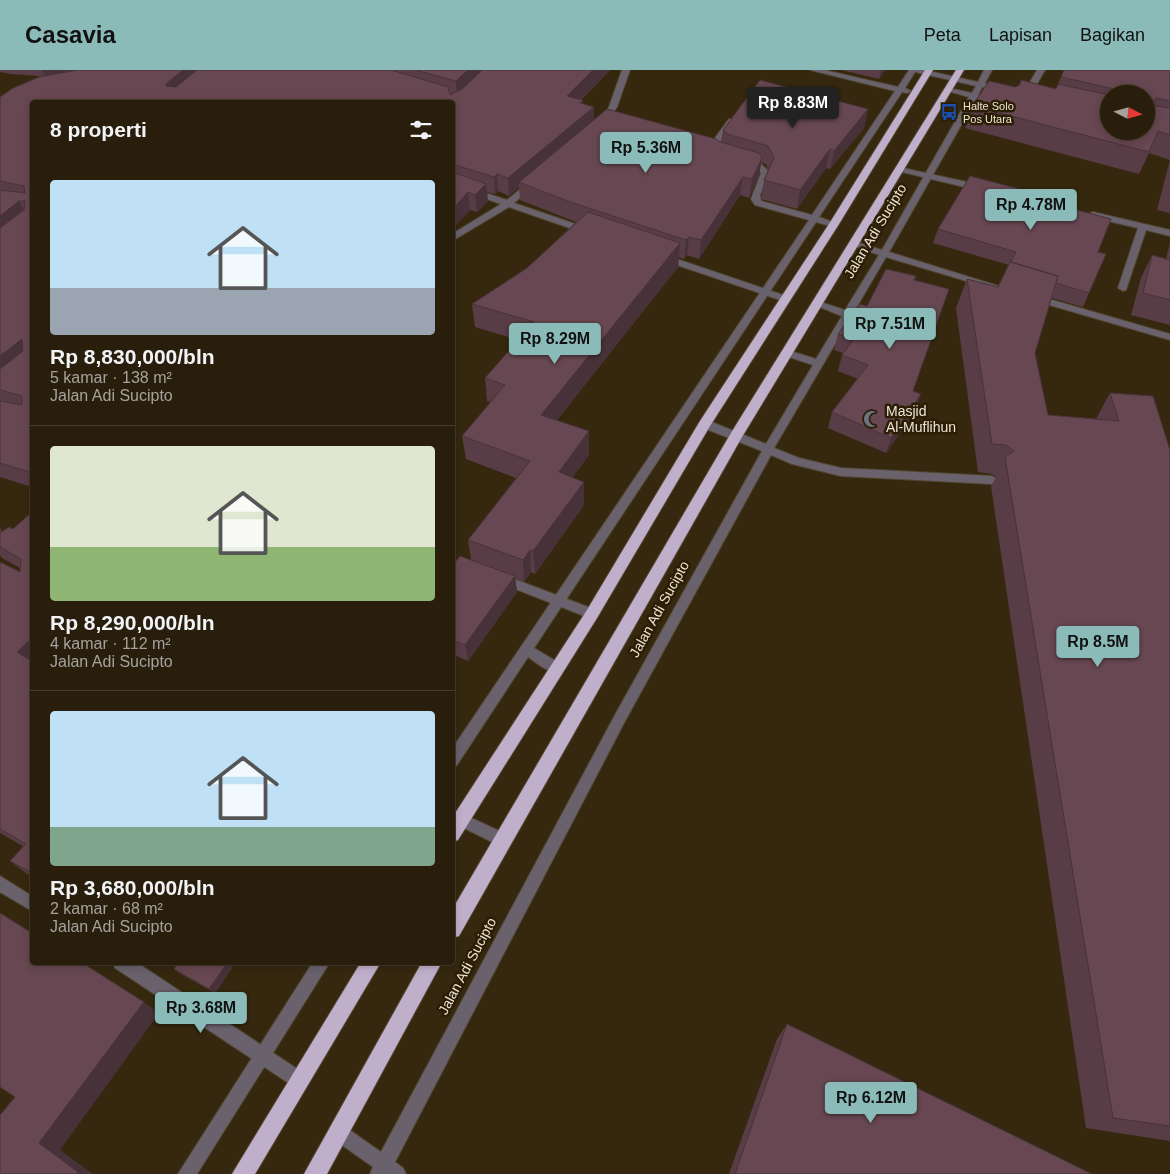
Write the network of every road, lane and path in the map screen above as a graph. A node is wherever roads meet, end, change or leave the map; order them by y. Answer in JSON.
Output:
{"nodes":[{"id":1,"x":626,"y":70,"type":"edge"},
{"id":2,"x":814,"y":70,"type":"edge"},
{"id":3,"x":988,"y":70,"type":"edge"},
{"id":4,"x":1041,"y":70,"type":"edge"},
{"id":5,"x":921,"y":71,"type":"edge"},
{"id":6,"x":954,"y":80,"type":"edge"},
{"id":7,"x":980,"y":84,"type":"junction"},
{"id":8,"x":999,"y":89,"type":"edge"},
{"id":9,"x":901,"y":90,"type":"junction"},
{"id":10,"x":914,"y":93,"type":"junction"},
{"id":11,"x":1017,"y":94,"type":"edge"},
{"id":12,"x":974,"y":96,"type":"junction"},
{"id":13,"x":1026,"y":96,"type":"junction"},
{"id":14,"x":1036,"y":98,"type":"edge"},
{"id":15,"x":994,"y":101,"type":"edge"},
{"id":16,"x":739,"y":113,"type":"edge"},
{"id":17,"x":595,"y":130,"type":"edge"},
{"id":18,"x":871,"y":134,"type":"junction"},
{"id":19,"x":887,"y":138,"type":"junction"},
{"id":20,"x":726,"y":158,"type":"edge"},
{"id":21,"x":854,"y":159,"type":"junction"},
{"id":22,"x":740,"y":161,"type":"edge"},
{"id":23,"x":871,"y":163,"type":"junction"},
{"id":24,"x":901,"y":169,"type":"junction"},
{"id":25,"x":542,"y":175,"type":"edge"},
{"id":26,"x":929,"y":176,"type":"junction"},
{"id":27,"x":455,"y":185,"type":"edge"},
{"id":28,"x":988,"y":190,"type":"edge"},
{"id":29,"x":507,"y":204,"type":"junction"},
{"id":30,"x":1084,"y":213,"type":"edge"},
{"id":31,"x":814,"y":219,"type":"junction"},
{"id":32,"x":834,"y":224,"type":"junction"},
{"id":33,"x":1143,"y":226,"type":"junction"},
{"id":34,"x":1170,"y":234,"type":"edge"},
{"id":35,"x":455,"y":236,"type":"edge"},
{"id":36,"x":599,"y":236,"type":"edge"},
{"id":37,"x":853,"y":244,"type":"junction"},
{"id":38,"x":654,"y":254,"type":"edge"},
{"id":39,"x":885,"y":254,"type":"junction"},
{"id":40,"x":1123,"y":288,"type":"dead end"},
{"id":41,"x":764,"y":292,"type":"junction"},
{"id":42,"x":786,"y":299,"type":"junction"},
{"id":43,"x":817,"y":304,"type":"junction"},
{"id":44,"x":847,"y":314,"type":"junction"},
{"id":45,"x":1170,"y":337,"type":"edge"},
{"id":46,"x":787,"y":352,"type":"junction"},
{"id":47,"x":818,"y":363,"type":"junction"},
{"id":48,"x":704,"y":424,"type":"junction"},
{"id":49,"x":736,"y":436,"type":"junction"},
{"id":50,"x":768,"y":450,"type":"junction"},
{"id":51,"x":992,"y":480,"type":"dead end"},
{"id":52,"x":488,"y":574,"type":"edge"},
{"id":53,"x":560,"y":602,"type":"junction"},
{"id":54,"x":592,"y":614,"type":"junction"},
{"id":55,"x":527,"y":650,"type":"junction"},
{"id":56,"x":556,"y":668,"type":"junction"},
{"id":57,"x":455,"y":757,"type":"edge"},
{"id":58,"x":457,"y":818,"type":"edge"},
{"id":59,"x":503,"y":840,"type":"junction"},
{"id":60,"x":0,"y":883,"type":"edge"},
{"id":61,"x":30,"y":903,"type":"edge"},
{"id":62,"x":455,"y":924,"type":"edge"},
{"id":63,"x":126,"y":965,"type":"edge"},
{"id":64,"x":320,"y":965,"type":"edge"},
{"id":65,"x":370,"y":965,"type":"edge"},
{"id":66,"x":432,"y":965,"type":"edge"},
{"id":67,"x":262,"y":1056,"type":"junction"},
{"id":68,"x":299,"y":1080,"type":"junction"},
{"id":69,"x":338,"y":1132,"type":"junction"},
{"id":70,"x":387,"y":1171,"type":"edge"},
{"id":71,"x":187,"y":1174,"type":"edge"},
{"id":72,"x":243,"y":1174,"type":"edge"},
{"id":73,"x":315,"y":1174,"type":"edge"}],
"edges":[{"from":1,"to":17,"type":"street"},
{"from":2,"to":9,"type":"street"},
{"from":3,"to":7,"type":"street","name":"Jalan Adi Sucipto"},
{"from":4,"to":13,"type":"street"},
{"from":5,"to":6,"type":"street"},
{"from":5,"to":9,"type":"street"},
{"from":5,"to":10,"type":"highway"},
{"from":6,"to":7,"type":"street"},
{"from":6,"to":12,"type":"street"},
{"from":6,"to":24,"type":"highway","name":"Jalan Adi Sucipto"},
{"from":7,"to":8,"type":"street"},
{"from":7,"to":12,"type":"street","name":"Jalan Adi Sucipto"},
{"from":9,"to":10,"type":"street"},
{"from":9,"to":18,"type":"street"},
{"from":10,"to":19,"type":"highway"},
{"from":11,"to":13,"type":"street"},
{"from":12,"to":15,"type":"street"},
{"from":12,"to":26,"type":"street","name":"Jalan Adi Sucipto"},
{"from":13,"to":14,"type":"street"},
{"from":16,"to":20,"type":"street"},
{"from":18,"to":19,"type":"street"},
{"from":18,"to":21,"type":"street"},
{"from":19,"to":23,"type":"highway"},
{"from":21,"to":23,"type":"street"},
{"from":21,"to":31,"type":"street"},
{"from":22,"to":31,"type":"street"},
{"from":23,"to":32,"type":"highway"},
{"from":24,"to":26,"type":"street"},
{"from":24,"to":37,"type":"highway","name":"Jalan Adi Sucipto"},
{"from":25,"to":29,"type":"street"},
{"from":26,"to":28,"type":"street"},
{"from":26,"to":39,"type":"street","name":"Jalan Adi Sucipto"},
{"from":27,"to":29,"type":"street"},
{"from":29,"to":35,"type":"street"},
{"from":29,"to":36,"type":"street"},
{"from":30,"to":33,"type":"street"},
{"from":31,"to":32,"type":"street"},
{"from":31,"to":41,"type":"street"},
{"from":32,"to":42,"type":"highway"},
{"from":33,"to":34,"type":"street"},
{"from":33,"to":40,"type":"street"},
{"from":37,"to":39,"type":"street"},
{"from":37,"to":43,"type":"highway","name":"Jalan Adi Sucipto"},
{"from":38,"to":41,"type":"street"},
{"from":39,"to":44,"type":"street","name":"Jalan Adi Sucipto"},
{"from":39,"to":45,"type":"street"},
{"from":41,"to":42,"type":"street"},
{"from":41,"to":53,"type":"street"},
{"from":42,"to":48,"type":"highway"},
{"from":43,"to":44,"type":"street"},
{"from":43,"to":46,"type":"highway","name":"Jalan Adi Sucipto"},
{"from":44,"to":47,"type":"street","name":"Jalan Adi Sucipto"},
{"from":46,"to":47,"type":"street"},
{"from":46,"to":49,"type":"highway","name":"Jalan Adi Sucipto"},
{"from":47,"to":50,"type":"street","name":"Jalan Adi Sucipto"},
{"from":48,"to":49,"type":"street"},
{"from":48,"to":54,"type":"highway"},
{"from":49,"to":50,"type":"street"},
{"from":49,"to":59,"type":"highway","name":"Jalan Adi Sucipto"},
{"from":50,"to":51,"type":"street"},
{"from":50,"to":70,"type":"street","name":"Jalan Adi Sucipto"},
{"from":52,"to":53,"type":"street"},
{"from":53,"to":54,"type":"street"},
{"from":53,"to":55,"type":"street"},
{"from":54,"to":56,"type":"highway"},
{"from":55,"to":56,"type":"street"},
{"from":55,"to":57,"type":"street"},
{"from":56,"to":58,"type":"highway"},
{"from":58,"to":59,"type":"street"},
{"from":59,"to":62,"type":"highway","name":"Jalan Adi Sucipto"},
{"from":60,"to":61,"type":"street"},
{"from":63,"to":67,"type":"street"},
{"from":64,"to":67,"type":"street"},
{"from":65,"to":68,"type":"highway"},
{"from":66,"to":69,"type":"highway"},
{"from":67,"to":68,"type":"street"},
{"from":67,"to":71,"type":"street"},
{"from":68,"to":72,"type":"highway"},
{"from":69,"to":70,"type":"street"},
{"from":69,"to":73,"type":"highway"}]}
